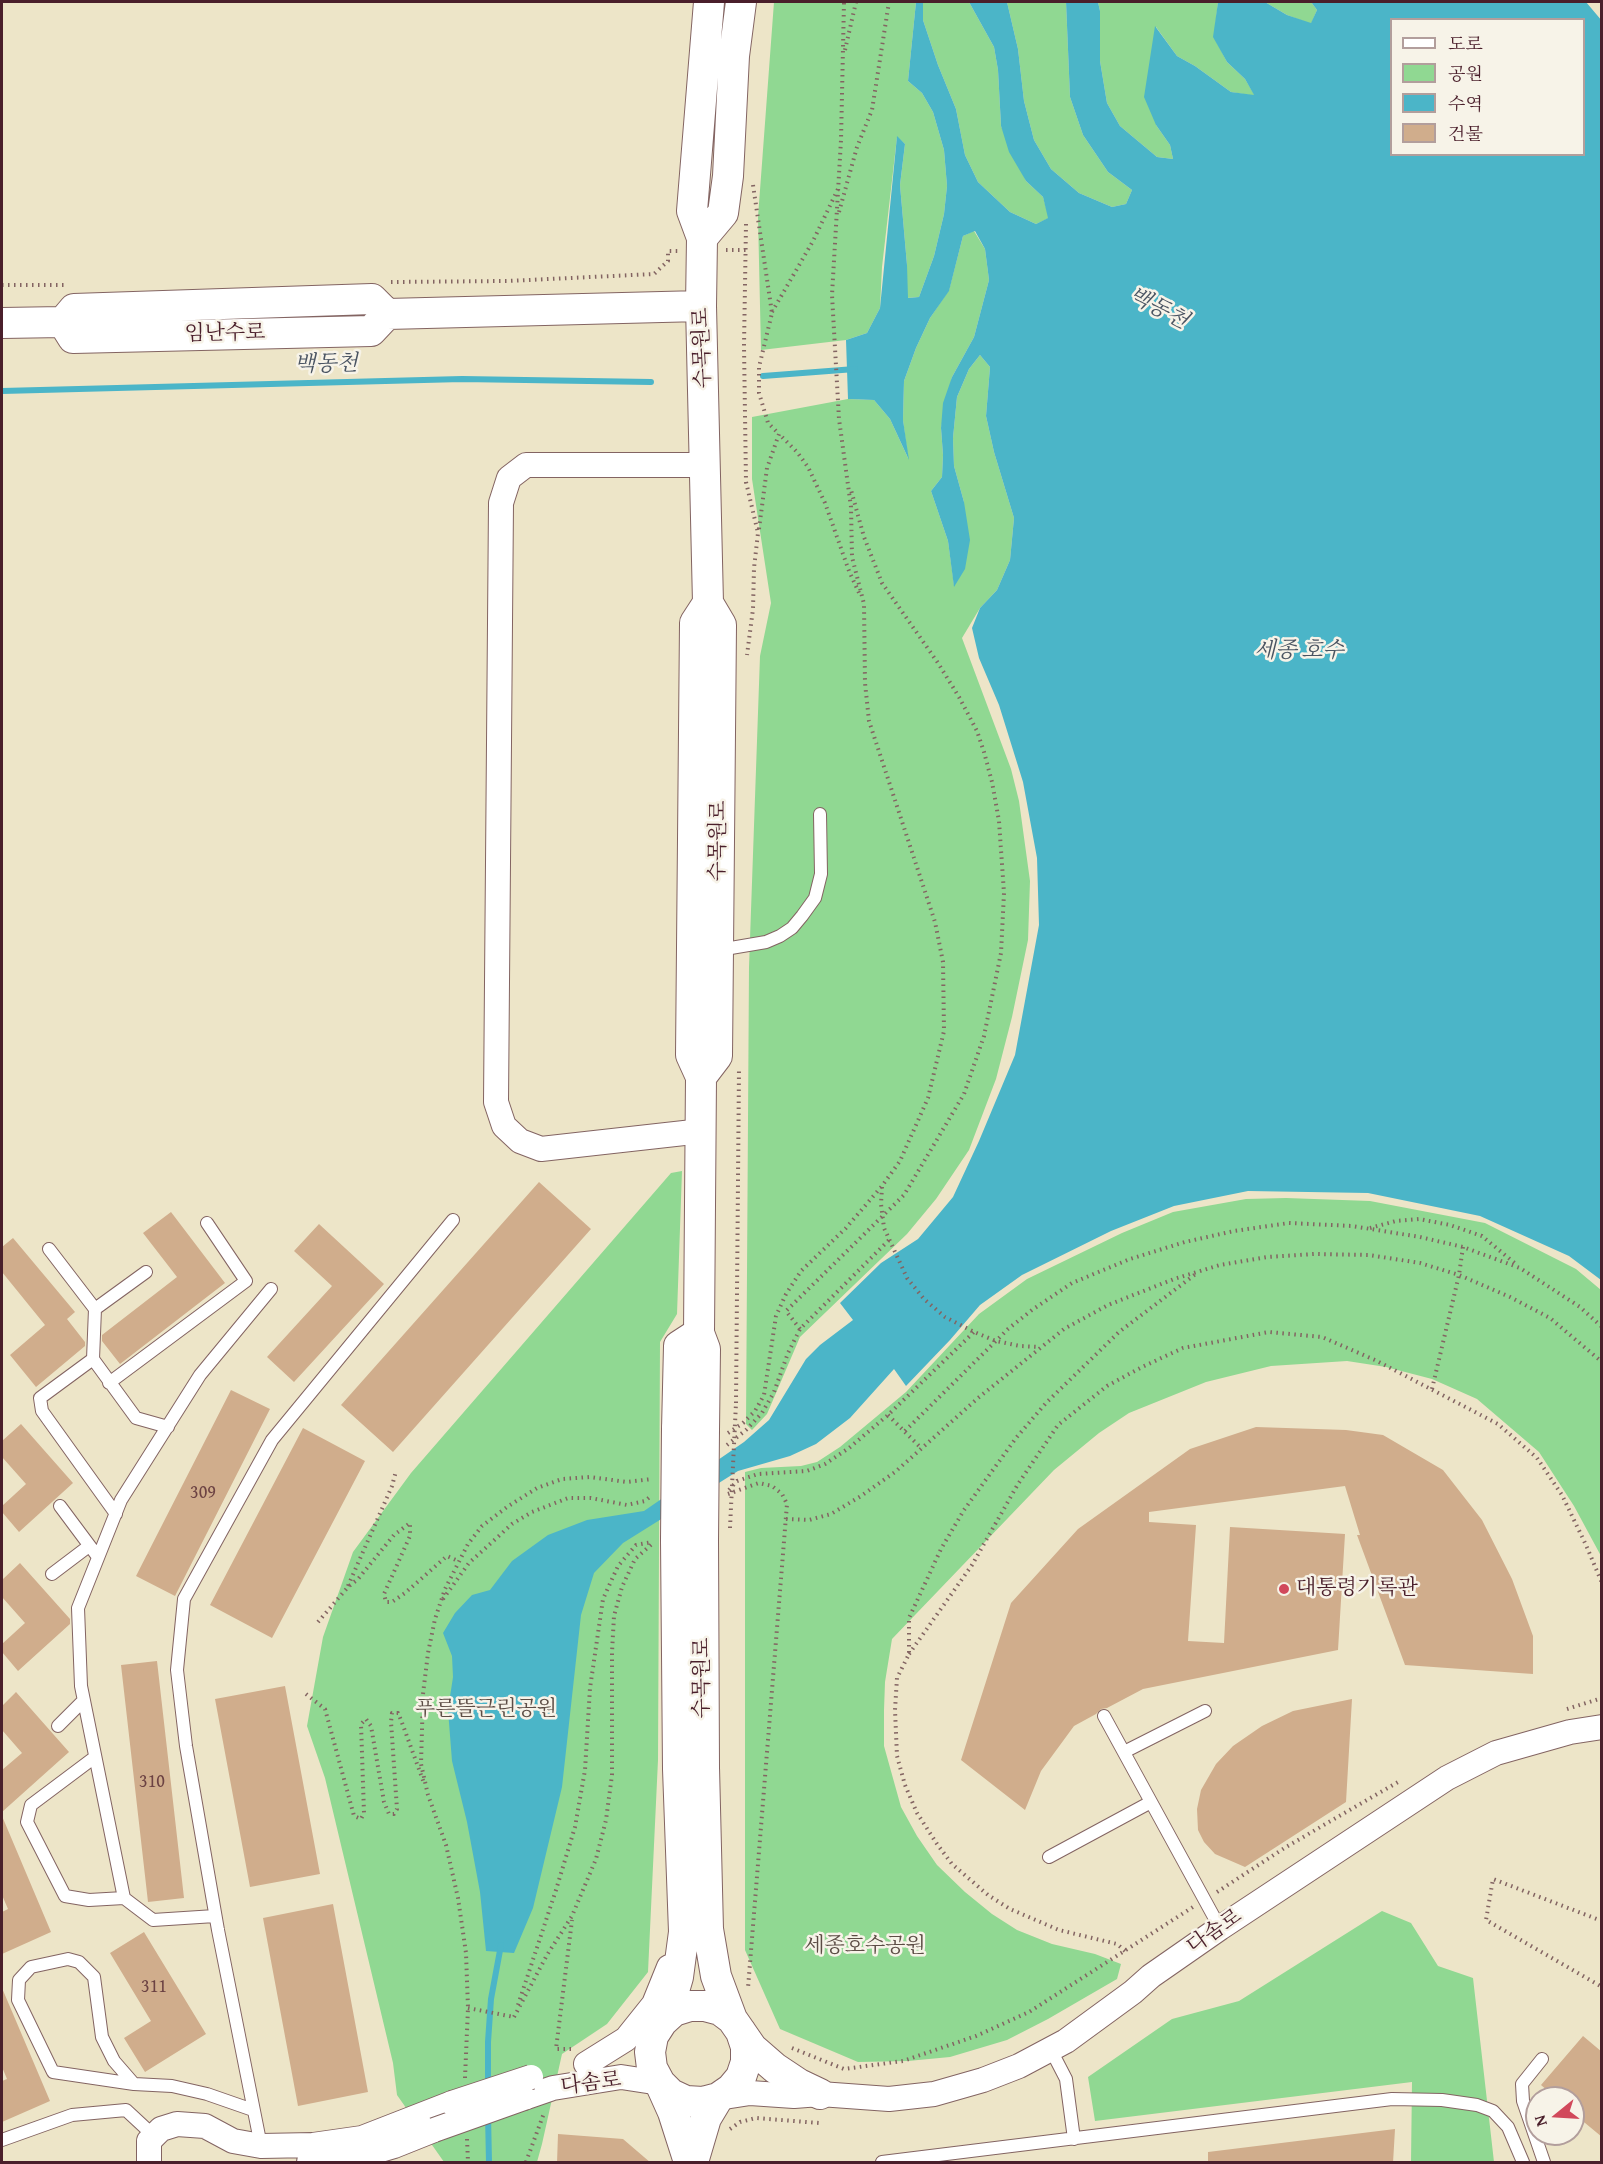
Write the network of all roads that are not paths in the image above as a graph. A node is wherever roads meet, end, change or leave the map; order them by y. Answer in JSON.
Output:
{"nodes":[{"id":1,"x":709,"y":2,"type":"edge"},
{"id":2,"x":741,"y":2,"type":"edge"},
{"id":3,"x":702,"y":238,"type":"junction"},
{"id":4,"x":701,"y":306,"type":"junction"},
{"id":5,"x":2,"y":323,"type":"edge"},
{"id":6,"x":706,"y":465,"type":"junction"},
{"id":7,"x":708,"y":603,"type":"junction"},
{"id":8,"x":819,"y":814,"type":"dead end"},
{"id":9,"x":718,"y":950,"type":"junction"},
{"id":10,"x":701,"y":1077,"type":"junction"},
{"id":11,"x":702,"y":1131,"type":"junction"},
{"id":12,"x":453,"y":1220,"type":"dead end"},
{"id":13,"x":207,"y":1223,"type":"dead end"},
{"id":14,"x":49,"y":1249,"type":"dead end"},
{"id":15,"x":146,"y":1272,"type":"dead end"},
{"id":16,"x":271,"y":1289,"type":"dead end"},
{"id":17,"x":95,"y":1309,"type":"junction"},
{"id":18,"x":93,"y":1359,"type":"junction"},
{"id":19,"x":109,"y":1383,"type":"junction"},
{"id":20,"x":168,"y":1427,"type":"junction"},
{"id":21,"x":60,"y":1506,"type":"dead end"},
{"id":22,"x":116,"y":1514,"type":"junction"},
{"id":23,"x":89,"y":1546,"type":"junction"},
{"id":24,"x":98,"y":1557,"type":"junction"},
{"id":25,"x":52,"y":1574,"type":"dead end"},
{"id":26,"x":84,"y":1700,"type":"junction"},
{"id":27,"x":1205,"y":1711,"type":"dead end"},
{"id":28,"x":1104,"y":1716,"type":"dead end"},
{"id":29,"x":58,"y":1726,"type":"dead end"},
{"id":30,"x":1602,"y":1727,"type":"edge"},
{"id":31,"x":1124,"y":1752,"type":"junction"},
{"id":32,"x":95,"y":1757,"type":"junction"},
{"id":33,"x":1151,"y":1802,"type":"junction"},
{"id":34,"x":1049,"y":1857,"type":"dead end"},
{"id":35,"x":124,"y":1898,"type":"junction"},
{"id":36,"x":215,"y":1916,"type":"junction"},
{"id":37,"x":1220,"y":1928,"type":"junction"},
{"id":38,"x":696,"y":1930,"type":"junction"},
{"id":39,"x":737,"y":2026,"type":"junction"},
{"id":40,"x":659,"y":2027,"type":"junction"},
{"id":41,"x":1051,"y":2050,"type":"junction"},
{"id":42,"x":581,"y":2056,"type":"junction"},
{"id":43,"x":1542,"y":2059,"type":"dead end"},
{"id":44,"x":660,"y":2083,"type":"junction"},
{"id":45,"x":134,"y":2084,"type":"junction"},
{"id":46,"x":528,"y":2088,"type":"junction"},
{"id":47,"x":820,"y":2094,"type":"junction"},
{"id":48,"x":718,"y":2098,"type":"junction"},
{"id":49,"x":254,"y":2110,"type":"junction"},
{"id":50,"x":154,"y":2136,"type":"junction"},
{"id":51,"x":1074,"y":2139,"type":"junction"},
{"id":52,"x":2,"y":2140,"type":"edge"},
{"id":53,"x":261,"y":2146,"type":"junction"},
{"id":54,"x":149,"y":2163,"type":"edge"},
{"id":55,"x":309,"y":2163,"type":"edge"},
{"id":56,"x":689,"y":2163,"type":"edge"},
{"id":57,"x":693,"y":2163,"type":"edge"},
{"id":58,"x":882,"y":2163,"type":"edge"},
{"id":59,"x":1523,"y":2163,"type":"edge"},
{"id":60,"x":1544,"y":2163,"type":"edge"}],
"edges":[{"from":1,"to":3,"type":"street","name":"수목원로"},
{"from":2,"to":3,"type":"street"},
{"from":3,"to":4,"type":"street","name":"수목원로"},
{"from":4,"to":5,"type":"street","name":"임난수로"},
{"from":4,"to":6,"type":"street","name":"수목원로"},
{"from":6,"to":7,"type":"street","name":"수목원로"},
{"from":6,"to":11,"type":"street"},
{"from":7,"to":9,"type":"street","name":"수목원로"},
{"from":7,"to":10,"type":"street","name":"수목원로"},
{"from":8,"to":9,"type":"lane"},
{"from":9,"to":10,"type":"street","name":"수목원로"},
{"from":10,"to":11,"type":"street","name":"수목원로"},
{"from":11,"to":38,"type":"street","name":"수목원로","bridge":true},
{"from":12,"to":36,"type":"lane"},
{"from":13,"to":19,"type":"lane"},
{"from":14,"to":17,"type":"lane"},
{"from":15,"to":17,"type":"lane"},
{"from":16,"to":20,"type":"lane"},
{"from":17,"to":18,"type":"lane"},
{"from":18,"to":19,"type":"lane"},
{"from":18,"to":22,"type":"lane"},
{"from":19,"to":20,"type":"lane"},
{"from":20,"to":22,"type":"lane"},
{"from":21,"to":23,"type":"lane"},
{"from":22,"to":24,"type":"lane"},
{"from":23,"to":24,"type":"lane"},
{"from":23,"to":25,"type":"lane"},
{"from":24,"to":26,"type":"lane"},
{"from":26,"to":29,"type":"lane"},
{"from":26,"to":32,"type":"lane"},
{"from":27,"to":31,"type":"lane"},
{"from":28,"to":31,"type":"lane"},
{"from":30,"to":37,"type":"street","name":"다솜로"},
{"from":31,"to":33,"type":"lane"},
{"from":32,"to":35,"type":"lane"},
{"from":32,"to":35,"type":"lane"},
{"from":33,"to":34,"type":"lane"},
{"from":33,"to":37,"type":"lane"},
{"from":35,"to":36,"type":"lane"},
{"from":36,"to":49,"type":"lane"},
{"from":37,"to":41,"type":"street","name":"다솜로"},
{"from":38,"to":39,"type":"street","name":"수목원로"},
{"from":38,"to":40,"type":"street","name":"수목원로"},
{"from":38,"to":42,"type":"street","name":"수목원로"},
{"from":38,"to":47,"type":"street"},
{"from":39,"to":40,"type":"street","name":"다솜로"},
{"from":39,"to":47,"type":"street","name":"다솜로"},
{"from":39,"to":48,"type":"street"},
{"from":40,"to":42,"type":"street","name":"다솜로"},
{"from":40,"to":44,"type":"street"},
{"from":41,"to":47,"type":"street","name":"다솜로"},
{"from":41,"to":51,"type":"lane"},
{"from":42,"to":46,"type":"street","name":"다솜로"},
{"from":43,"to":60,"type":"lane"},
{"from":44,"to":46,"type":"street","name":"다솜로"},
{"from":44,"to":48,"type":"street","name":"다솜로"},
{"from":44,"to":56,"type":"street"},
{"from":45,"to":45,"type":"lane"},
{"from":45,"to":49,"type":"lane"},
{"from":46,"to":53,"type":"street","bridge":true},
{"from":46,"to":55,"type":"street","bridge":true},
{"from":47,"to":48,"type":"street","name":"다솜로"},
{"from":48,"to":57,"type":"street"},
{"from":49,"to":53,"type":"lane"},
{"from":50,"to":52,"type":"lane"},
{"from":50,"to":53,"type":"street"},
{"from":50,"to":54,"type":"street"},
{"from":51,"to":58,"type":"lane"},
{"from":51,"to":59,"type":"lane"}]}
